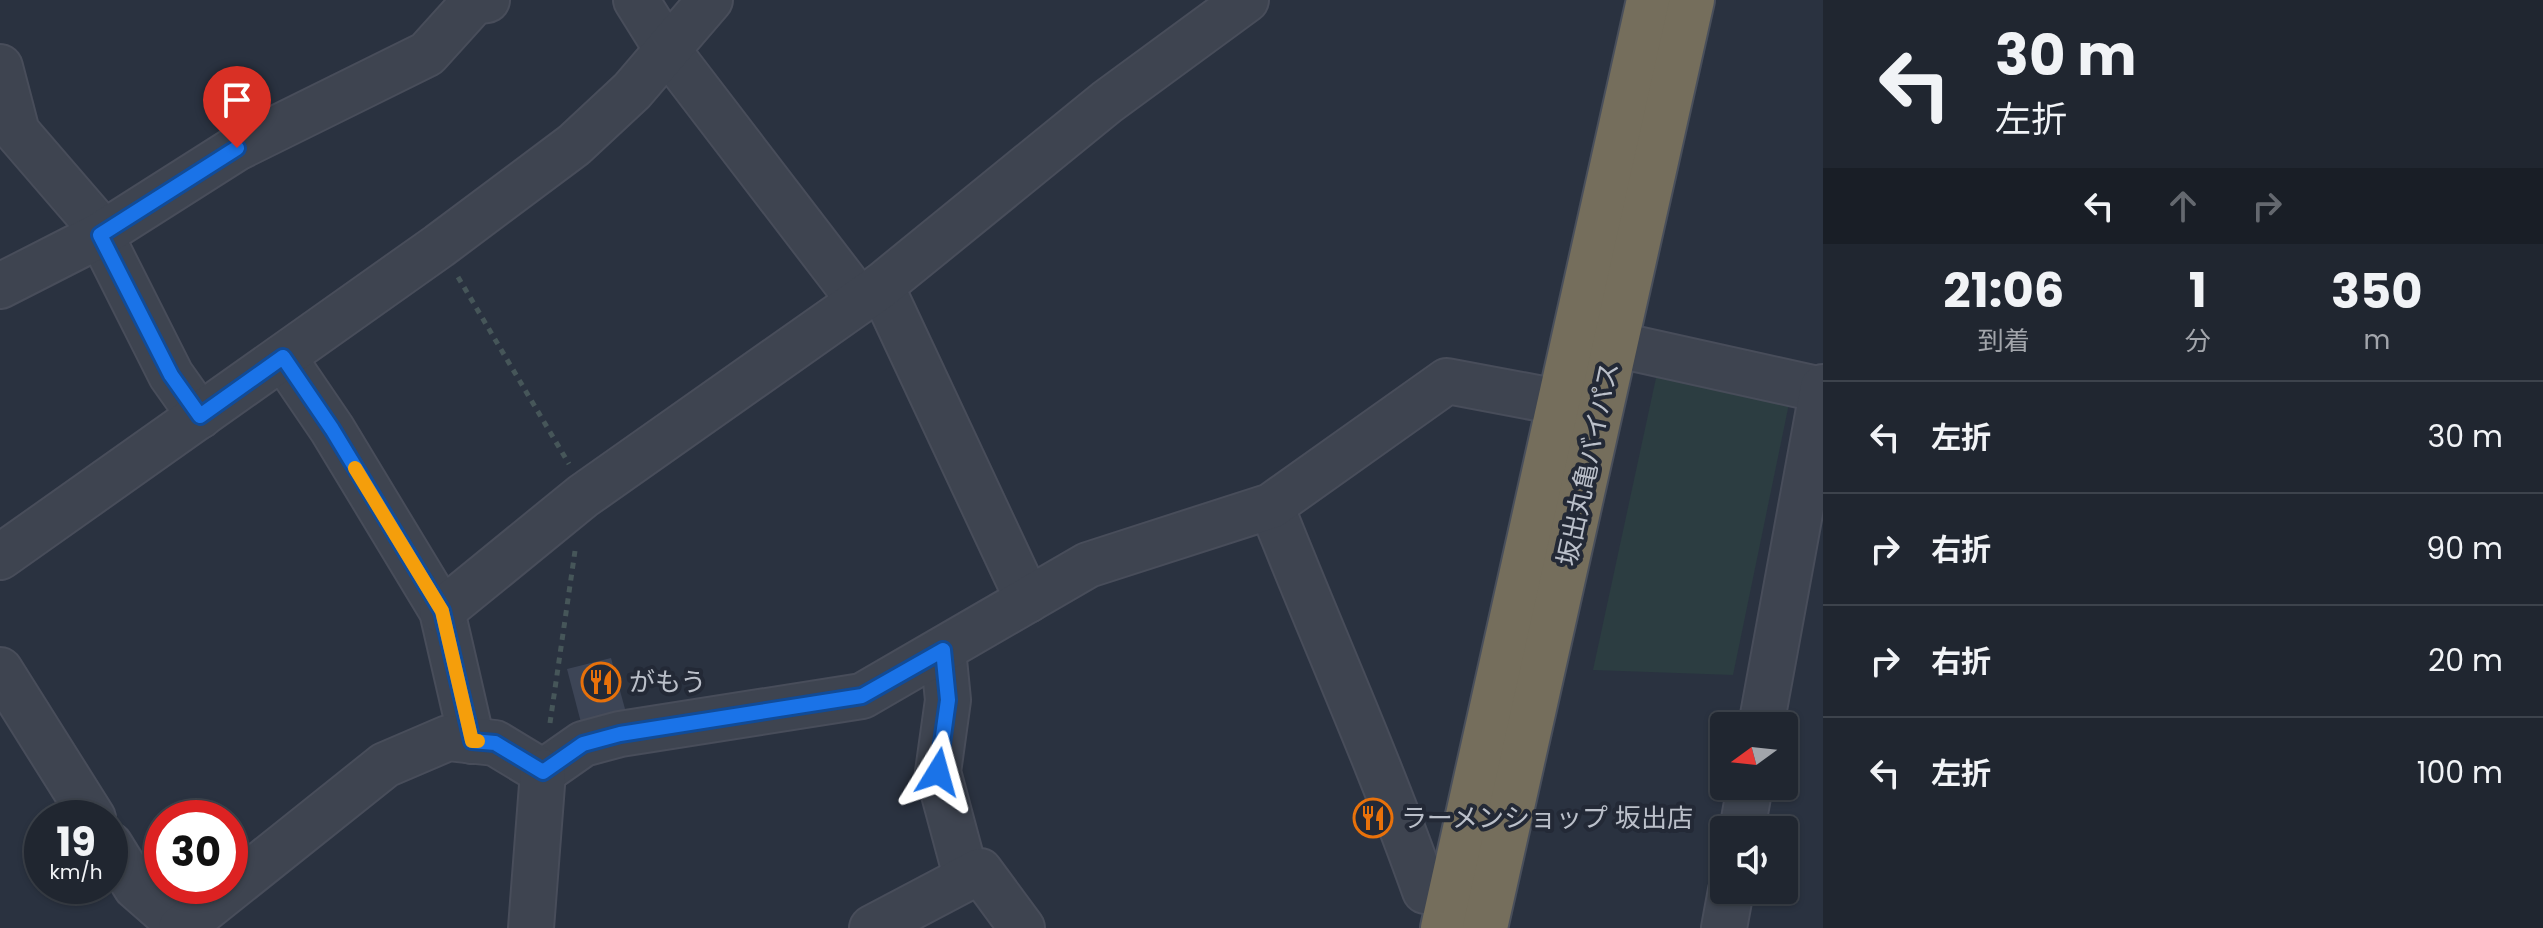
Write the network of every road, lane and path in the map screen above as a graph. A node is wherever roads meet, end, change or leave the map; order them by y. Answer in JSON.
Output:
{"nodes":[{"id":1,"x":487,"y":0,"type":"edge"},
{"id":2,"x":636,"y":0,"type":"edge"},
{"id":3,"x":710,"y":0,"type":"edge"},
{"id":4,"x":1246,"y":0,"type":"edge"},
{"id":5,"x":1649,"y":0,"type":"edge"},
{"id":6,"x":1692,"y":0,"type":"edge"},
{"id":7,"x":666,"y":48,"type":"junction"},
{"id":8,"x":0,"y":67,"type":"edge"},
{"id":9,"x":100,"y":235,"type":"junction"},
{"id":10,"x":0,"y":286,"type":"edge"},
{"id":11,"x":870,"y":293,"type":"junction"},
{"id":12,"x":1614,"y":344,"type":"junction"},
{"id":13,"x":283,"y":357,"type":"junction"},
{"id":14,"x":1823,"y":388,"type":"edge"},
{"id":15,"x":1559,"y":400,"type":"junction"},
{"id":16,"x":1601,"y":410,"type":"junction"},
{"id":17,"x":200,"y":416,"type":"junction"},
{"id":18,"x":1271,"y":506,"type":"junction"},
{"id":19,"x":0,"y":557,"type":"edge"},
{"id":20,"x":1028,"y":600,"type":"junction"},
{"id":21,"x":442,"y":611,"type":"junction"},
{"id":22,"x":943,"y":650,"type":"junction"},
{"id":23,"x":0,"y":670,"type":"edge"},
{"id":24,"x":1764,"y":712,"type":"edge"},
{"id":25,"x":472,"y":741,"type":"junction"},
{"id":26,"x":543,"y":772,"type":"junction"},
{"id":27,"x":82,"y":800,"type":"edge"},
{"id":28,"x":128,"y":874,"type":"edge"},
{"id":29,"x":966,"y":876,"type":"junction"},
{"id":30,"x":1728,"y":904,"type":"edge"},
{"id":31,"x":1434,"y":910,"type":"edge"},
{"id":32,"x":182,"y":928,"type":"edge"},
{"id":33,"x":531,"y":928,"type":"edge"},
{"id":34,"x":872,"y":928,"type":"edge"},
{"id":35,"x":1022,"y":928,"type":"edge"},
{"id":36,"x":1485,"y":928,"type":"edge"},
{"id":37,"x":1724,"y":928,"type":"edge"}],
"edges":[{"from":1,"to":9,"type":"street"},
{"from":2,"to":7,"type":"street"},
{"from":3,"to":7,"type":"street"},
{"from":4,"to":11,"type":"street"},
{"from":5,"to":15,"type":"highway","name":"坂出丸亀バイパス"},
{"from":6,"to":12,"type":"highway","name":"坂出丸亀バイパス"},
{"from":7,"to":11,"type":"street"},
{"from":7,"to":13,"type":"street"},
{"from":8,"to":9,"type":"street"},
{"from":9,"to":10,"type":"street"},
{"from":9,"to":17,"type":"street"},
{"from":11,"to":20,"type":"street"},
{"from":11,"to":21,"type":"street"},
{"from":12,"to":14,"type":"street"},
{"from":12,"to":16,"type":"highway","name":"坂出丸亀バイパス"},
{"from":13,"to":17,"type":"street"},
{"from":13,"to":21,"type":"street"},
{"from":14,"to":24,"type":"street"},
{"from":15,"to":16,"type":"street"},
{"from":15,"to":18,"type":"street"},
{"from":15,"to":31,"type":"highway","name":"坂出丸亀バイパス"},
{"from":16,"to":36,"type":"highway","name":"坂出丸亀バイパス"},
{"from":17,"to":19,"type":"street"},
{"from":18,"to":20,"type":"street"},
{"from":18,"to":31,"type":"street"},
{"from":20,"to":22,"type":"street"},
{"from":21,"to":25,"type":"street"},
{"from":22,"to":26,"type":"street"},
{"from":22,"to":29,"type":"street"},
{"from":23,"to":27,"type":"street"},
{"from":25,"to":26,"type":"street"},
{"from":25,"to":32,"type":"street"},
{"from":26,"to":33,"type":"street"},
{"from":28,"to":32,"type":"street"},
{"from":29,"to":34,"type":"street"},
{"from":29,"to":35,"type":"street"},
{"from":30,"to":37,"type":"street"}]}
